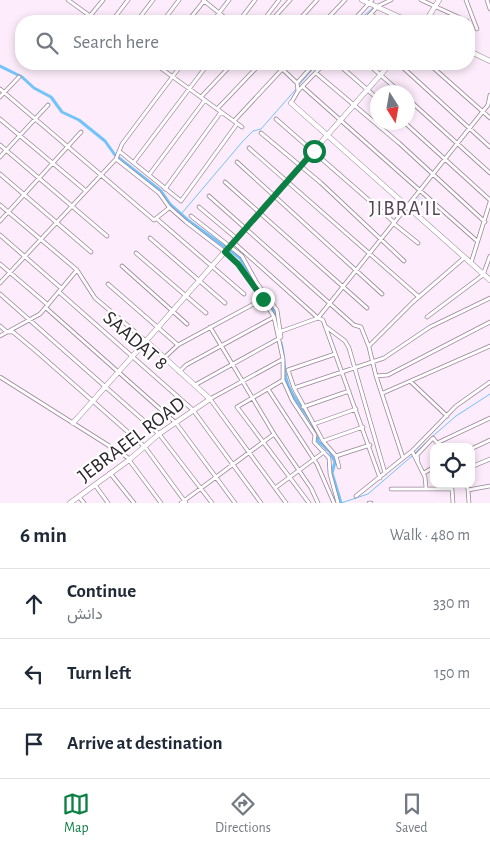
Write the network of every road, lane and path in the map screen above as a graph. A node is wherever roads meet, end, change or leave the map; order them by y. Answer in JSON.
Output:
{"nodes":[{"id":1,"x":68,"y":0,"type":"edge"},
{"id":2,"x":78,"y":0,"type":"edge"},
{"id":3,"x":103,"y":0,"type":"edge"},
{"id":4,"x":128,"y":0,"type":"edge"},
{"id":5,"x":153,"y":0,"type":"edge"},
{"id":6,"x":179,"y":0,"type":"edge"},
{"id":7,"x":204,"y":0,"type":"edge"},
{"id":8,"x":229,"y":0,"type":"edge"},
{"id":9,"x":255,"y":0,"type":"edge"},
{"id":10,"x":279,"y":0,"type":"edge"},
{"id":11,"x":290,"y":0,"type":"edge"},
{"id":12,"x":317,"y":0,"type":"edge"},
{"id":13,"x":345,"y":0,"type":"edge"},
{"id":14,"x":362,"y":0,"type":"edge"},
{"id":15,"x":391,"y":0,"type":"edge"},
{"id":16,"x":421,"y":0,"type":"edge"},
{"id":17,"x":439,"y":0,"type":"edge"},
{"id":18,"x":466,"y":0,"type":"edge"},
{"id":19,"x":487,"y":0,"type":"edge"},
{"id":20,"x":371,"y":3,"type":"edge"},
{"id":21,"x":74,"y":4,"type":"junction"},
{"id":22,"x":378,"y":6,"type":"junction"},
{"id":23,"x":435,"y":7,"type":"junction"},
{"id":24,"x":490,"y":9,"type":"edge"},
{"id":25,"x":219,"y":14,"type":"joint"},
{"id":26,"x":371,"y":14,"type":"edge"},
{"id":27,"x":89,"y":15,"type":"edge"},
{"id":28,"x":91,"y":15,"type":"edge"},
{"id":29,"x":117,"y":15,"type":"edge"},
{"id":30,"x":142,"y":15,"type":"edge"},
{"id":31,"x":168,"y":15,"type":"edge"},
{"id":32,"x":193,"y":15,"type":"edge"},
{"id":33,"x":244,"y":15,"type":"edge"},
{"id":34,"x":268,"y":15,"type":"edge"},
{"id":35,"x":276,"y":15,"type":"edge"},
{"id":36,"x":303,"y":15,"type":"edge"},
{"id":37,"x":331,"y":15,"type":"edge"},
{"id":38,"x":360,"y":15,"type":"edge"},
{"id":39,"x":396,"y":15,"type":"edge"},
{"id":40,"x":430,"y":15,"type":"edge"},
{"id":41,"x":453,"y":15,"type":"edge"},
{"id":42,"x":471,"y":15,"type":"edge"},
{"id":43,"x":475,"y":25,"type":"edge"},
{"id":44,"x":477,"y":30,"type":"dead end"},
{"id":45,"x":475,"y":54,"type":"edge"},
{"id":46,"x":490,"y":61,"type":"edge"},
{"id":47,"x":164,"y":70,"type":"edge"},
{"id":48,"x":177,"y":70,"type":"edge"},
{"id":49,"x":203,"y":70,"type":"edge"},
{"id":50,"x":226,"y":70,"type":"edge"},
{"id":51,"x":254,"y":70,"type":"edge"},
{"id":52,"x":282,"y":70,"type":"edge"},
{"id":53,"x":284,"y":70,"type":"edge"},
{"id":54,"x":309,"y":70,"type":"edge"},
{"id":55,"x":319,"y":70,"type":"edge"},
{"id":56,"x":345,"y":70,"type":"edge"},
{"id":57,"x":375,"y":70,"type":"edge"},
{"id":58,"x":384,"y":70,"type":"edge"},
{"id":59,"x":406,"y":70,"type":"edge"},
{"id":60,"x":436,"y":70,"type":"edge"},
{"id":61,"x":316,"y":73,"type":"junction"},
{"id":62,"x":380,"y":74,"type":"junction"},
{"id":63,"x":172,"y":76,"type":"junction"},
{"id":64,"x":19,"y":77,"type":"dead end"},
{"id":65,"x":297,"y":83,"type":"junction"},
{"id":66,"x":392,"y":85,"type":"edge"},
{"id":67,"x":302,"y":87,"type":"junction"},
{"id":68,"x":0,"y":89,"type":"edge"},
{"id":69,"x":189,"y":89,"type":"junction"},
{"id":70,"x":367,"y":90,"type":"junction"},
{"id":71,"x":298,"y":91,"type":"junction"},
{"id":72,"x":4,"y":92,"type":"junction"},
{"id":73,"x":370,"y":92,"type":"edge"},
{"id":74,"x":490,"y":95,"type":"edge"},
{"id":75,"x":0,"y":96,"type":"edge"},
{"id":76,"x":201,"y":97,"type":"junction"},
{"id":77,"x":205,"y":100,"type":"junction"},
{"id":78,"x":291,"y":103,"type":"joint"},
{"id":79,"x":48,"y":104,"type":"dead end"},
{"id":80,"x":415,"y":105,"type":"edge"},
{"id":81,"x":354,"y":106,"type":"junction"},
{"id":82,"x":217,"y":109,"type":"junction"},
{"id":83,"x":221,"y":112,"type":"junction"},
{"id":84,"x":482,"y":112,"type":"junction"},
{"id":85,"x":490,"y":118,"type":"edge"},
{"id":86,"x":0,"y":119,"type":"edge"},
{"id":87,"x":276,"y":119,"type":"dead end"},
{"id":88,"x":34,"y":120,"type":"junction"},
{"id":89,"x":341,"y":121,"type":"junction"},
{"id":90,"x":236,"y":123,"type":"junction"},
{"id":91,"x":242,"y":127,"type":"dead end"},
{"id":92,"x":469,"y":128,"type":"junction"},
{"id":93,"x":413,"y":130,"type":"edge"},
{"id":94,"x":82,"y":132,"type":"dead end"},
{"id":95,"x":261,"y":134,"type":"dead end"},
{"id":96,"x":20,"y":135,"type":"junction"},
{"id":97,"x":327,"y":135,"type":"junction"},
{"id":98,"x":457,"y":143,"type":"junction"},
{"id":99,"x":0,"y":145,"type":"edge"},
{"id":100,"x":66,"y":147,"type":"junction"},
{"id":101,"x":490,"y":147,"type":"edge"},
{"id":102,"x":249,"y":148,"type":"dead end"},
{"id":103,"x":6,"y":150,"type":"junction"},
{"id":104,"x":314,"y":151,"type":"junction"},
{"id":105,"x":119,"y":152,"type":"junction"},
{"id":106,"x":0,"y":157,"type":"edge"},
{"id":107,"x":116,"y":158,"type":"junction"},
{"id":108,"x":444,"y":159,"type":"junction"},
{"id":109,"x":134,"y":162,"type":"junction"},
{"id":110,"x":237,"y":162,"type":"dead end"},
{"id":111,"x":53,"y":163,"type":"junction"},
{"id":112,"x":300,"y":165,"type":"junction"},
{"id":113,"x":490,"y":173,"type":"edge"},
{"id":114,"x":0,"y":174,"type":"edge"},
{"id":115,"x":100,"y":175,"type":"junction"},
{"id":116,"x":432,"y":175,"type":"junction"},
{"id":117,"x":149,"y":176,"type":"junction"},
{"id":118,"x":38,"y":178,"type":"junction"},
{"id":119,"x":286,"y":181,"type":"junction"},
{"id":120,"x":225,"y":182,"type":"dead end"},
{"id":121,"x":166,"y":189,"type":"junction"},
{"id":122,"x":86,"y":191,"type":"junction"},
{"id":123,"x":419,"y":191,"type":"junction"},
{"id":124,"x":24,"y":194,"type":"junction"},
{"id":125,"x":209,"y":196,"type":"dead end"},
{"id":126,"x":273,"y":197,"type":"junction"},
{"id":127,"x":490,"y":201,"type":"edge"},
{"id":128,"x":0,"y":205,"type":"edge"},
{"id":129,"x":71,"y":207,"type":"junction"},
{"id":130,"x":169,"y":207,"type":"junction"},
{"id":131,"x":199,"y":207,"type":"dead end"},
{"id":132,"x":406,"y":208,"type":"junction"},
{"id":133,"x":8,"y":212,"type":"junction"},
{"id":134,"x":259,"y":213,"type":"junction"},
{"id":135,"x":191,"y":216,"type":"dead end"},
{"id":136,"x":157,"y":219,"type":"junction"},
{"id":137,"x":0,"y":221,"type":"edge"},
{"id":138,"x":57,"y":222,"type":"junction"},
{"id":139,"x":485,"y":222,"type":"junction"},
{"id":140,"x":394,"y":223,"type":"junction"},
{"id":141,"x":246,"y":228,"type":"junction"},
{"id":142,"x":0,"y":235,"type":"edge"},
{"id":143,"x":107,"y":236,"type":"dead end"},
{"id":144,"x":150,"y":238,"type":"dead end"},
{"id":145,"x":382,"y":238,"type":"junction"},
{"id":146,"x":41,"y":239,"type":"junction"},
{"id":147,"x":235,"y":240,"type":"junction"},
{"id":148,"x":477,"y":241,"type":"junction"},
{"id":149,"x":418,"y":243,"type":"dead end"},
{"id":150,"x":229,"y":247,"type":"junction"},
{"id":151,"x":91,"y":252,"type":"dead end"},
{"id":152,"x":225,"y":252,"type":"junction"},
{"id":153,"x":136,"y":253,"type":"dead end"},
{"id":154,"x":368,"y":255,"type":"junction"},
{"id":155,"x":490,"y":256,"type":"edge"},
{"id":156,"x":25,"y":257,"type":"junction"},
{"id":157,"x":464,"y":258,"type":"junction"},
{"id":158,"x":404,"y":261,"type":"dead end"},
{"id":159,"x":0,"y":264,"type":"edge"},
{"id":160,"x":470,"y":264,"type":"junction"},
{"id":161,"x":122,"y":266,"type":"dead end"},
{"id":162,"x":212,"y":266,"type":"junction"},
{"id":163,"x":77,"y":270,"type":"junction"},
{"id":164,"x":356,"y":271,"type":"junction"},
{"id":165,"x":10,"y":273,"type":"junction"},
{"id":166,"x":483,"y":275,"type":"junction"},
{"id":167,"x":199,"y":280,"type":"junction"},
{"id":168,"x":490,"y":280,"type":"edge"},
{"id":169,"x":0,"y":283,"type":"edge"},
{"id":170,"x":108,"y":284,"type":"dead end"},
{"id":171,"x":344,"y":287,"type":"junction"},
{"id":172,"x":62,"y":288,"type":"junction"},
{"id":173,"x":59,"y":292,"type":"junction"},
{"id":174,"x":0,"y":294,"type":"edge"},
{"id":175,"x":244,"y":294,"type":"dead end"},
{"id":176,"x":382,"y":294,"type":"dead end"},
{"id":177,"x":186,"y":295,"type":"junction"},
{"id":178,"x":419,"y":297,"type":"junction"},
{"id":179,"x":490,"y":298,"type":"edge"},
{"id":180,"x":263,"y":299,"type":"junction"},
{"id":181,"x":225,"y":303,"type":"dead end"},
{"id":182,"x":330,"y":304,"type":"junction"},
{"id":183,"x":47,"y":307,"type":"junction"},
{"id":184,"x":367,"y":308,"type":"dead end"},
{"id":185,"x":173,"y":310,"type":"junction"},
{"id":186,"x":206,"y":313,"type":"dead end"},
{"id":187,"x":274,"y":317,"type":"junction"},
{"id":188,"x":427,"y":317,"type":"dead end"},
{"id":189,"x":318,"y":318,"type":"junction"},
{"id":190,"x":27,"y":320,"type":"junction"},
{"id":191,"x":490,"y":322,"type":"edge"},
{"id":192,"x":187,"y":324,"type":"dead end"},
{"id":193,"x":0,"y":326,"type":"edge"},
{"id":194,"x":325,"y":326,"type":"junction"},
{"id":195,"x":159,"y":327,"type":"junction"},
{"id":196,"x":210,"y":327,"type":"junction"},
{"id":197,"x":282,"y":331,"type":"junction"},
{"id":198,"x":7,"y":332,"type":"junction"},
{"id":199,"x":0,"y":336,"type":"edge"},
{"id":200,"x":280,"y":338,"type":"junction"},
{"id":201,"x":146,"y":341,"type":"junction"},
{"id":202,"x":178,"y":344,"type":"junction"},
{"id":203,"x":221,"y":346,"type":"junction"},
{"id":204,"x":490,"y":346,"type":"edge"},
{"id":205,"x":369,"y":347,"type":"junction"},
{"id":206,"x":335,"y":354,"type":"junction"},
{"id":207,"x":132,"y":356,"type":"junction"},
{"id":208,"x":164,"y":358,"type":"junction"},
{"id":209,"x":283,"y":358,"type":"junction"},
{"id":210,"x":373,"y":361,"type":"junction"},
{"id":211,"x":232,"y":362,"type":"junction"},
{"id":212,"x":354,"y":367,"type":"junction"},
{"id":213,"x":119,"y":372,"type":"junction"},
{"id":214,"x":179,"y":372,"type":"junction"},
{"id":215,"x":342,"y":372,"type":"junction"},
{"id":216,"x":0,"y":376,"type":"edge"},
{"id":217,"x":376,"y":376,"type":"junction"},
{"id":218,"x":283,"y":380,"type":"junction"},
{"id":219,"x":411,"y":381,"type":"junction"},
{"id":220,"x":242,"y":382,"type":"junction"},
{"id":221,"x":490,"y":382,"type":"edge"},
{"id":222,"x":194,"y":385,"type":"junction"},
{"id":223,"x":106,"y":388,"type":"junction"},
{"id":224,"x":294,"y":388,"type":"junction"},
{"id":225,"x":268,"y":389,"type":"junction"},
{"id":226,"x":349,"y":390,"type":"junction"},
{"id":227,"x":383,"y":394,"type":"junction"},
{"id":228,"x":252,"y":398,"type":"junction"},
{"id":229,"x":210,"y":399,"type":"junction"},
{"id":230,"x":93,"y":402,"type":"junction"},
{"id":231,"x":303,"y":408,"type":"junction"},
{"id":232,"x":356,"y":409,"type":"junction"},
{"id":233,"x":193,"y":410,"type":"junction"},
{"id":234,"x":447,"y":416,"type":"junction"},
{"id":235,"x":490,"y":418,"type":"edge"},
{"id":236,"x":176,"y":423,"type":"junction"},
{"id":237,"x":73,"y":424,"type":"junction"},
{"id":238,"x":314,"y":424,"type":"junction"},
{"id":239,"x":364,"y":427,"type":"junction"},
{"id":240,"x":159,"y":434,"type":"junction"},
{"id":241,"x":274,"y":434,"type":"junction"},
{"id":242,"x":490,"y":440,"type":"edge"},
{"id":243,"x":323,"y":441,"type":"junction"},
{"id":244,"x":263,"y":442,"type":"junction"},
{"id":245,"x":370,"y":445,"type":"junction"},
{"id":246,"x":145,"y":447,"type":"junction"},
{"id":247,"x":475,"y":447,"type":"edge"},
{"id":248,"x":412,"y":450,"type":"junction"},
{"id":249,"x":248,"y":452,"type":"junction"},
{"id":250,"x":324,"y":452,"type":"junction"},
{"id":251,"x":336,"y":456,"type":"junction"},
{"id":252,"x":403,"y":458,"type":"junction"},
{"id":253,"x":129,"y":459,"type":"junction"},
{"id":254,"x":490,"y":459,"type":"edge"},
{"id":255,"x":312,"y":460,"type":"junction"},
{"id":256,"x":418,"y":462,"type":"junction"},
{"id":257,"x":232,"y":464,"type":"junction"},
{"id":258,"x":475,"y":465,"type":"edge"},
{"id":259,"x":339,"y":467,"type":"dead end"},
{"id":260,"x":297,"y":470,"type":"junction"},
{"id":261,"x":430,"y":471,"type":"edge"},
{"id":262,"x":110,"y":473,"type":"junction"},
{"id":263,"x":386,"y":473,"type":"junction"},
{"id":264,"x":216,"y":476,"type":"junction"},
{"id":265,"x":290,"y":477,"type":"junction"},
{"id":266,"x":425,"y":477,"type":"junction"},
{"id":267,"x":380,"y":478,"type":"junction"},
{"id":268,"x":94,"y":485,"type":"junction"},
{"id":269,"x":490,"y":486,"type":"edge"},
{"id":270,"x":200,"y":487,"type":"junction"},
{"id":271,"x":275,"y":488,"type":"junction"},
{"id":272,"x":426,"y":488,"type":"junction"},
{"id":273,"x":430,"y":488,"type":"edge"},
{"id":274,"x":452,"y":488,"type":"edge"},
{"id":275,"x":391,"y":489,"type":"dead end"},
{"id":276,"x":468,"y":490,"type":"joint"},
{"id":277,"x":356,"y":496,"type":"dead end"},
{"id":278,"x":80,"y":497,"type":"junction"},
{"id":279,"x":184,"y":502,"type":"edge"},
{"id":280,"x":70,"y":503,"type":"edge"},
{"id":281,"x":84,"y":503,"type":"edge"},
{"id":282,"x":108,"y":503,"type":"edge"},
{"id":283,"x":134,"y":503,"type":"edge"},
{"id":284,"x":161,"y":503,"type":"edge"},
{"id":285,"x":212,"y":503,"type":"edge"},
{"id":286,"x":236,"y":503,"type":"edge"},
{"id":287,"x":261,"y":503,"type":"edge"},
{"id":288,"x":286,"y":503,"type":"edge"},
{"id":289,"x":309,"y":503,"type":"edge"},
{"id":290,"x":318,"y":503,"type":"edge"},
{"id":291,"x":334,"y":503,"type":"edge"},
{"id":292,"x":338,"y":503,"type":"edge"},
{"id":293,"x":453,"y":503,"type":"edge"},
{"id":294,"x":469,"y":503,"type":"edge"}],
"edges":[{"from":1,"to":21,"type":"street"},
{"from":2,"to":21,"type":"street"},
{"from":3,"to":28,"type":"street"},
{"from":4,"to":29,"type":"street"},
{"from":5,"to":30,"type":"street"},
{"from":6,"to":31,"type":"street"},
{"from":7,"to":25,"type":"street"},
{"from":7,"to":32,"type":"street"},
{"from":8,"to":25,"type":"street"},
{"from":9,"to":33,"type":"street"},
{"from":10,"to":34,"type":"street"},
{"from":11,"to":35,"type":"street"},
{"from":12,"to":36,"type":"street"},
{"from":13,"to":37,"type":"street"},
{"from":14,"to":20,"type":"main road"},
{"from":15,"to":22,"type":"street"},
{"from":16,"to":23,"type":"street"},
{"from":17,"to":23,"type":"main road"},
{"from":18,"to":42,"type":"street"},
{"from":19,"to":24,"type":"street"},
{"from":20,"to":22,"type":"main road"},
{"from":20,"to":38,"type":"street"},
{"from":21,"to":27,"type":"street"},
{"from":22,"to":26,"type":"street"},
{"from":22,"to":39,"type":"main road"},
{"from":23,"to":40,"type":"main road"},
{"from":23,"to":41,"type":"street"},
{"from":43,"to":44,"type":"street"},
{"from":45,"to":46,"type":"main road"},
{"from":47,"to":63,"type":"street"},
{"from":48,"to":63,"type":"street"},
{"from":49,"to":69,"type":"street"},
{"from":50,"to":76,"type":"street"},
{"from":51,"to":82,"type":"street"},
{"from":52,"to":90,"type":"street"},
{"from":53,"to":65,"type":"street"},
{"from":54,"to":65,"type":"street"},
{"from":55,"to":61,"type":"street"},
{"from":56,"to":70,"type":"street"},
{"from":57,"to":62,"type":"street"},
{"from":58,"to":62,"type":"main road"},
{"from":59,"to":92,"type":"street"},
{"from":60,"to":84,"type":"street"},
{"from":61,"to":67,"type":"street"},
{"from":61,"to":81,"type":"street"},
{"from":62,"to":66,"type":"street"},
{"from":62,"to":70,"type":"main road"},
{"from":63,"to":69,"type":"street"},
{"from":63,"to":105,"type":"street"},
{"from":64,"to":72,"type":"street"},
{"from":65,"to":71,"type":"street"},
{"from":67,"to":71,"type":"street"},
{"from":67,"to":89,"type":"street"},
{"from":68,"to":72,"type":"street"},
{"from":69,"to":76,"type":"street"},
{"from":69,"to":109,"type":"street"},
{"from":70,"to":73,"type":"street"},
{"from":70,"to":81,"type":"main road"},
{"from":71,"to":78,"type":"street"},
{"from":72,"to":75,"type":"street"},
{"from":72,"to":88,"type":"street"},
{"from":74,"to":84,"type":"street"},
{"from":76,"to":77,"type":"street"},
{"from":77,"to":82,"type":"street"},
{"from":77,"to":117,"type":"street"},
{"from":78,"to":97,"type":"main road"},
{"from":79,"to":88,"type":"street"},
{"from":80,"to":98,"type":"street"},
{"from":81,"to":89,"type":"main road"},
{"from":81,"to":116,"type":"street"},
{"from":82,"to":83,"type":"street"},
{"from":83,"to":90,"type":"street"},
{"from":83,"to":121,"type":"street"},
{"from":84,"to":85,"type":"street"},
{"from":84,"to":92,"type":"street"},
{"from":86,"to":96,"type":"street"},
{"from":87,"to":104,"type":"street"},
{"from":88,"to":96,"type":"street"},
{"from":88,"to":100,"type":"street"},
{"from":89,"to":97,"type":"main road"},
{"from":89,"to":123,"type":"street"},
{"from":90,"to":91,"type":"street"},
{"from":90,"to":121,"type":"street"},
{"from":92,"to":98,"type":"street"},
{"from":92,"to":101,"type":"street"},
{"from":93,"to":108,"type":"street"},
{"from":94,"to":100,"type":"street"},
{"from":95,"to":112,"type":"street"},
{"from":96,"to":103,"type":"street"},
{"from":96,"to":111,"type":"street"},
{"from":97,"to":104,"type":"main road"},
{"from":97,"to":132,"type":"main road"},
{"from":98,"to":108,"type":"street"},
{"from":98,"to":113,"type":"street"},
{"from":99,"to":103,"type":"street"},
{"from":100,"to":111,"type":"street"},
{"from":100,"to":115,"type":"street"},
{"from":102,"to":119,"type":"street"},
{"from":103,"to":106,"type":"street"},
{"from":103,"to":118,"type":"street"},
{"from":104,"to":112,"type":"main road"},
{"from":104,"to":140,"type":"street"},
{"from":105,"to":107,"type":"street"},
{"from":105,"to":109,"type":"street"},
{"from":107,"to":115,"type":"street"},
{"from":107,"to":130,"type":"street"},
{"from":108,"to":116,"type":"street"},
{"from":108,"to":127,"type":"street"},
{"from":109,"to":117,"type":"street"},
{"from":110,"to":126,"type":"street"},
{"from":111,"to":118,"type":"street"},
{"from":111,"to":122,"type":"street"},
{"from":112,"to":119,"type":"main road"},
{"from":112,"to":145,"type":"street"},
{"from":114,"to":124,"type":"street"},
{"from":115,"to":122,"type":"street"},
{"from":115,"to":136,"type":"street"},
{"from":116,"to":123,"type":"street"},
{"from":116,"to":139,"type":"street"},
{"from":117,"to":121,"type":"street"},
{"from":118,"to":124,"type":"street"},
{"from":118,"to":129,"type":"street"},
{"from":119,"to":126,"type":"main road"},
{"from":119,"to":154,"type":"street"},
{"from":120,"to":134,"type":"street"},
{"from":122,"to":129,"type":"street"},
{"from":123,"to":132,"type":"street"},
{"from":123,"to":148,"type":"street"},
{"from":124,"to":133,"type":"street"},
{"from":124,"to":138,"type":"street"},
{"from":125,"to":141,"type":"street"},
{"from":126,"to":134,"type":"main road"},
{"from":126,"to":164,"type":"street"},
{"from":127,"to":139,"type":"street"},
{"from":128,"to":133,"type":"street"},
{"from":129,"to":138,"type":"street"},
{"from":129,"to":143,"type":"street"},
{"from":130,"to":136,"type":"street"},
{"from":130,"to":152,"type":"street"},
{"from":131,"to":147,"type":"street"},
{"from":132,"to":140,"type":"street"},
{"from":132,"to":157,"type":"main road"},
{"from":133,"to":137,"type":"street"},
{"from":133,"to":146,"type":"street"},
{"from":134,"to":141,"type":"main road"},
{"from":134,"to":171,"type":"street"},
{"from":135,"to":150,"type":"street"},
{"from":136,"to":162,"type":"street"},
{"from":138,"to":146,"type":"street"},
{"from":138,"to":151,"type":"street"},
{"from":139,"to":148,"type":"street"},
{"from":140,"to":145,"type":"street"},
{"from":140,"to":149,"type":"street"},
{"from":141,"to":147,"type":"main road"},
{"from":141,"to":182,"type":"street"},
{"from":142,"to":156,"type":"street"},
{"from":144,"to":167,"type":"street"},
{"from":145,"to":154,"type":"street"},
{"from":145,"to":158,"type":"street"},
{"from":146,"to":156,"type":"street"},
{"from":146,"to":163,"type":"street"},
{"from":147,"to":150,"type":"main road"},
{"from":147,"to":189,"type":"street"},
{"from":148,"to":160,"type":"street"},
{"from":150,"to":152,"type":"main road"},
{"from":150,"to":197,"type":"street"},
{"from":152,"to":162,"type":"main road"},
{"from":152,"to":180,"type":"street"},
{"from":153,"to":177,"type":"street"},
{"from":154,"to":164,"type":"street"},
{"from":154,"to":178,"type":"street"},
{"from":155,"to":166,"type":"street"},
{"from":156,"to":165,"type":"street"},
{"from":156,"to":172,"type":"street"},
{"from":157,"to":160,"type":"main road"},
{"from":157,"to":178,"type":"street"},
{"from":159,"to":165,"type":"street"},
{"from":160,"to":166,"type":"main road"},
{"from":161,"to":185,"type":"street"},
{"from":162,"to":167,"type":"main road"},
{"from":162,"to":175,"type":"street"},
{"from":163,"to":172,"type":"street"},
{"from":163,"to":201,"type":"street"},
{"from":164,"to":171,"type":"street"},
{"from":164,"to":176,"type":"street"},
{"from":165,"to":169,"type":"street"},
{"from":165,"to":183,"type":"street"},
{"from":166,"to":168,"type":"main road"},
{"from":166,"to":188,"type":"street"},
{"from":167,"to":177,"type":"main road"},
{"from":167,"to":181,"type":"street"},
{"from":170,"to":195,"type":"street"},
{"from":171,"to":182,"type":"street"},
{"from":171,"to":184,"type":"street"},
{"from":172,"to":173,"type":"street"},
{"from":173,"to":183,"type":"street"},
{"from":173,"to":207,"type":"street","name":"SAADAT 8"},
{"from":174,"to":190,"type":"street"},
{"from":177,"to":185,"type":"main road"},
{"from":177,"to":186,"type":"street"},
{"from":178,"to":205,"type":"street"},
{"from":179,"to":210,"type":"street"},
{"from":180,"to":187,"type":"street"},
{"from":180,"to":196,"type":"street"},
{"from":182,"to":189,"type":"street"},
{"from":182,"to":205,"type":"street"},
{"from":183,"to":190,"type":"street"},
{"from":183,"to":213,"type":"street"},
{"from":185,"to":192,"type":"street"},
{"from":185,"to":195,"type":"main road"},
{"from":187,"to":200,"type":"street"},
{"from":187,"to":203,"type":"street"},
{"from":189,"to":194,"type":"street"},
{"from":189,"to":197,"type":"street"},
{"from":190,"to":198,"type":"street"},
{"from":190,"to":223,"type":"street"},
{"from":191,"to":217,"type":"street"},
{"from":193,"to":198,"type":"street"},
{"from":194,"to":206,"type":"street"},
{"from":194,"to":212,"type":"street"},
{"from":195,"to":201,"type":"main road"},
{"from":195,"to":202,"type":"street"},
{"from":196,"to":202,"type":"street"},
{"from":196,"to":203,"type":"street"},
{"from":197,"to":200,"type":"street"},
{"from":198,"to":199,"type":"street"},
{"from":198,"to":230,"type":"street"},
{"from":200,"to":209,"type":"street"},
{"from":200,"to":211,"type":"street"},
{"from":201,"to":207,"type":"main road"},
{"from":201,"to":208,"type":"main road"},
{"from":202,"to":208,"type":"street"},
{"from":203,"to":211,"type":"street"},
{"from":203,"to":214,"type":"street"},
{"from":204,"to":219,"type":"street"},
{"from":205,"to":210,"type":"street"},
{"from":206,"to":215,"type":"street"},
{"from":206,"to":224,"type":"street"},
{"from":207,"to":213,"type":"main road"},
{"from":207,"to":233,"type":"street","name":"SAADAT 8"},
{"from":208,"to":214,"type":"main road"},
{"from":209,"to":218,"type":"street"},
{"from":209,"to":220,"type":"street"},
{"from":210,"to":212,"type":"street"},
{"from":210,"to":217,"type":"street"},
{"from":211,"to":220,"type":"street"},
{"from":211,"to":222,"type":"street"},
{"from":212,"to":215,"type":"street"},
{"from":212,"to":263,"type":"street"},
{"from":213,"to":223,"type":"main road"},
{"from":213,"to":236,"type":"street"},
{"from":214,"to":222,"type":"main road"},
{"from":215,"to":224,"type":"street"},
{"from":215,"to":226,"type":"street"},
{"from":216,"to":237,"type":"street"},
{"from":217,"to":227,"type":"street"},
{"from":218,"to":225,"type":"street"},
{"from":218,"to":250,"type":"street"},
{"from":219,"to":227,"type":"street"},
{"from":219,"to":234,"type":"street"},
{"from":220,"to":228,"type":"street"},
{"from":220,"to":229,"type":"street"},
{"from":221,"to":234,"type":"street"},
{"from":222,"to":229,"type":"main road"},
{"from":223,"to":230,"type":"main road"},
{"from":223,"to":240,"type":"street"},
{"from":224,"to":231,"type":"street"},
{"from":225,"to":228,"type":"street"},
{"from":225,"to":255,"type":"street"},
{"from":226,"to":231,"type":"street"},
{"from":226,"to":232,"type":"street"},
{"from":227,"to":252,"type":"street"},
{"from":228,"to":241,"type":"street"},
{"from":228,"to":244,"type":"street"},
{"from":229,"to":233,"type":"main road","name":"JEBRAEEL ROAD"},
{"from":229,"to":249,"type":"street"},
{"from":230,"to":237,"type":"main road"},
{"from":230,"to":246,"type":"street"},
{"from":231,"to":238,"type":"street"},
{"from":232,"to":238,"type":"street"},
{"from":232,"to":239,"type":"street"},
{"from":233,"to":236,"type":"main road","name":"JEBRAEEL ROAD"},
{"from":233,"to":257,"type":"street","name":"SAADAT 8"},
{"from":234,"to":248,"type":"street"},
{"from":235,"to":256,"type":"street"},
{"from":236,"to":240,"type":"main road","name":"JEBRAEEL ROAD"},
{"from":236,"to":264,"type":"street"},
{"from":237,"to":253,"type":"street"},
{"from":238,"to":243,"type":"street"},
{"from":239,"to":243,"type":"street"},
{"from":239,"to":245,"type":"street"},
{"from":240,"to":246,"type":"main road","name":"JEBRAEEL ROAD"},
{"from":240,"to":270,"type":"street"},
{"from":241,"to":244,"type":"street"},
{"from":241,"to":260,"type":"street"},
{"from":242,"to":247,"type":"street"},
{"from":243,"to":251,"type":"street"},
{"from":244,"to":249,"type":"street"},
{"from":244,"to":265,"type":"street"},
{"from":245,"to":251,"type":"street"},
{"from":245,"to":267,"type":"street"},
{"from":246,"to":253,"type":"main road","name":"JEBRAEEL ROAD"},
{"from":246,"to":279,"type":"street"},
{"from":248,"to":252,"type":"street"},
{"from":248,"to":256,"type":"street"},
{"from":249,"to":257,"type":"street"},
{"from":249,"to":271,"type":"street"},
{"from":250,"to":255,"type":"street"},
{"from":250,"to":292,"type":"street"},
{"from":251,"to":259,"type":"street"},
{"from":252,"to":263,"type":"street"},
{"from":253,"to":262,"type":"main road","name":"JEBRAEEL ROAD"},
{"from":253,"to":284,"type":"street"},
{"from":254,"to":258,"type":"street"},
{"from":255,"to":260,"type":"street"},
{"from":255,"to":291,"type":"street"},
{"from":256,"to":266,"type":"street"},
{"from":257,"to":264,"type":"street"},
{"from":257,"to":287,"type":"street","name":"SAADAT 8"},
{"from":260,"to":265,"type":"street"},
{"from":260,"to":290,"type":"street"},
{"from":261,"to":266,"type":"street"},
{"from":262,"to":268,"type":"main road","name":"JEBRAEEL ROAD"},
{"from":262,"to":283,"type":"street"},
{"from":263,"to":267,"type":"street"},
{"from":264,"to":270,"type":"street"},
{"from":264,"to":286,"type":"street"},
{"from":265,"to":271,"type":"street"},
{"from":265,"to":289,"type":"street"},
{"from":266,"to":272,"type":"street"},
{"from":267,"to":277,"type":"street"},
{"from":268,"to":278,"type":"main road","name":"JEBRAEEL ROAD"},
{"from":268,"to":282,"type":"street"},
{"from":269,"to":276,"type":"street"},
{"from":270,"to":279,"type":"street"},
{"from":270,"to":285,"type":"street"},
{"from":271,"to":288,"type":"street"},
{"from":272,"to":273,"type":"street"},
{"from":272,"to":275,"type":"street"},
{"from":274,"to":293,"type":"street"},
{"from":276,"to":294,"type":"street"},
{"from":278,"to":280,"type":"main road","name":"JEBRAEEL ROAD"},
{"from":278,"to":281,"type":"street"}]}
